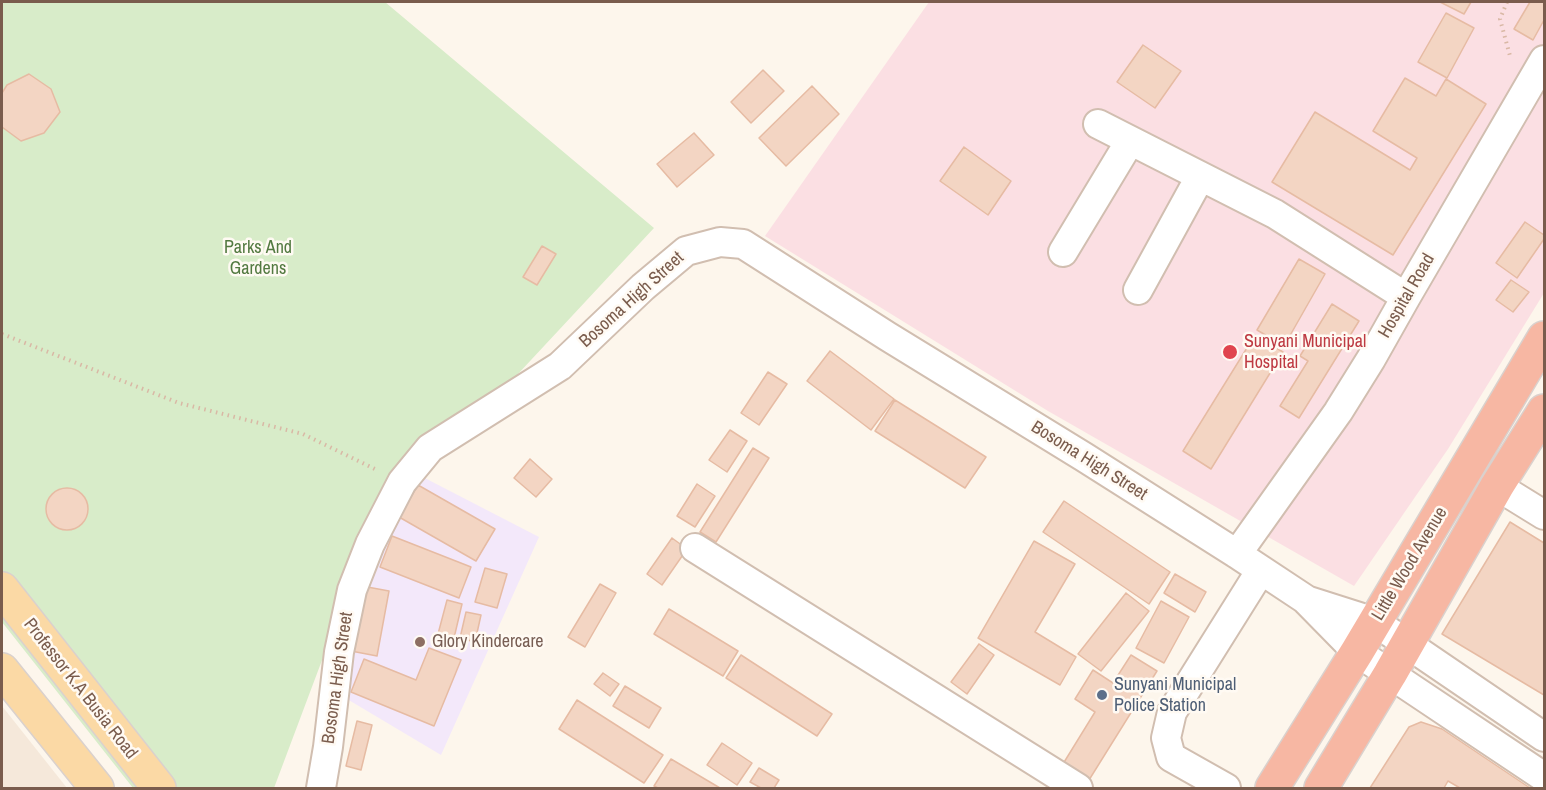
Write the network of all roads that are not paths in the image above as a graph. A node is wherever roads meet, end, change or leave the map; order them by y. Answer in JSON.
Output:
{"nodes":[{"id":1,"x":1545,"y":60,"type":"edge"},
{"id":2,"x":1098,"y":124,"type":"dead end"},
{"id":3,"x":1130,"y":141,"type":"junction"},
{"id":4,"x":1200,"y":177,"type":"junction"},
{"id":5,"x":1063,"y":252,"type":"dead end"},
{"id":6,"x":1138,"y":290,"type":"dead end"},
{"id":7,"x":1406,"y":297,"type":"junction"},
{"id":8,"x":1545,"y":338,"type":"edge"},
{"id":9,"x":1545,"y":411,"type":"edge"},
{"id":10,"x":1497,"y":486,"type":"junction"},
{"id":11,"x":1545,"y":515,"type":"edge"},
{"id":12,"x":695,"y":548,"type":"dead end"},
{"id":13,"x":1237,"y":554,"type":"junction"},
{"id":14,"x":1261,"y":570,"type":"junction"},
{"id":15,"x":2,"y":589,"type":"edge"},
{"id":16,"x":1305,"y":599,"type":"junction"},
{"id":17,"x":1375,"y":622,"type":"junction"},
{"id":18,"x":1406,"y":643,"type":"junction"},
{"id":19,"x":1357,"y":652,"type":"junction"},
{"id":20,"x":2,"y":670,"type":"edge"},
{"id":21,"x":1390,"y":674,"type":"junction"},
{"id":22,"x":1545,"y":737,"type":"edge"},
{"id":23,"x":1545,"y":777,"type":"edge"},
{"id":24,"x":97,"y":789,"type":"edge"},
{"id":25,"x":159,"y":789,"type":"edge"},
{"id":26,"x":321,"y":789,"type":"edge"},
{"id":27,"x":1078,"y":789,"type":"edge"},
{"id":28,"x":1226,"y":789,"type":"edge"},
{"id":29,"x":1272,"y":789,"type":"edge"},
{"id":30,"x":1321,"y":789,"type":"edge"}],
"edges":[{"from":1,"to":7,"type":"street","name":"Hospital Road"},
{"from":2,"to":3,"type":"street"},
{"from":3,"to":4,"type":"street"},
{"from":3,"to":5,"type":"street"},
{"from":4,"to":6,"type":"street"},
{"from":4,"to":7,"type":"street"},
{"from":7,"to":13,"type":"street","name":"Hospital Road"},
{"from":8,"to":17,"type":"highway","name":"Little Wood Avenue"},
{"from":9,"to":10,"type":"highway","name":"Little Wood Avenue"},
{"from":10,"to":11,"type":"street"},
{"from":10,"to":18,"type":"highway","name":"Little Wood Avenue"},
{"from":12,"to":27,"type":"street"},
{"from":13,"to":14,"type":"street","name":"Bosoma High Street"},
{"from":13,"to":26,"type":"street","name":"Bosoma High Street"},
{"from":14,"to":16,"type":"street","name":"Bosoma High Street"},
{"from":14,"to":28,"type":"street"},
{"from":15,"to":25,"type":"main road","name":"Professor K.A Busia Road"},
{"from":16,"to":17,"type":"street","name":"Bosoma High Street"},
{"from":16,"to":19,"type":"street","name":"Bosoma High Street"},
{"from":17,"to":18,"type":"street","name":"Bosoma High Street"},
{"from":17,"to":19,"type":"highway","name":"Little Wood Avenue"},
{"from":18,"to":21,"type":"highway","name":"Little Wood Avenue"},
{"from":18,"to":22,"type":"street","name":"Bosoma High Street"},
{"from":19,"to":21,"type":"street","name":"Bosoma High Street"},
{"from":19,"to":29,"type":"highway","name":"Little Wood Avenue"},
{"from":20,"to":24,"type":"main road"},
{"from":21,"to":23,"type":"street","name":"Bosoma High Street"},
{"from":21,"to":30,"type":"highway","name":"Little Wood Avenue"}]}
